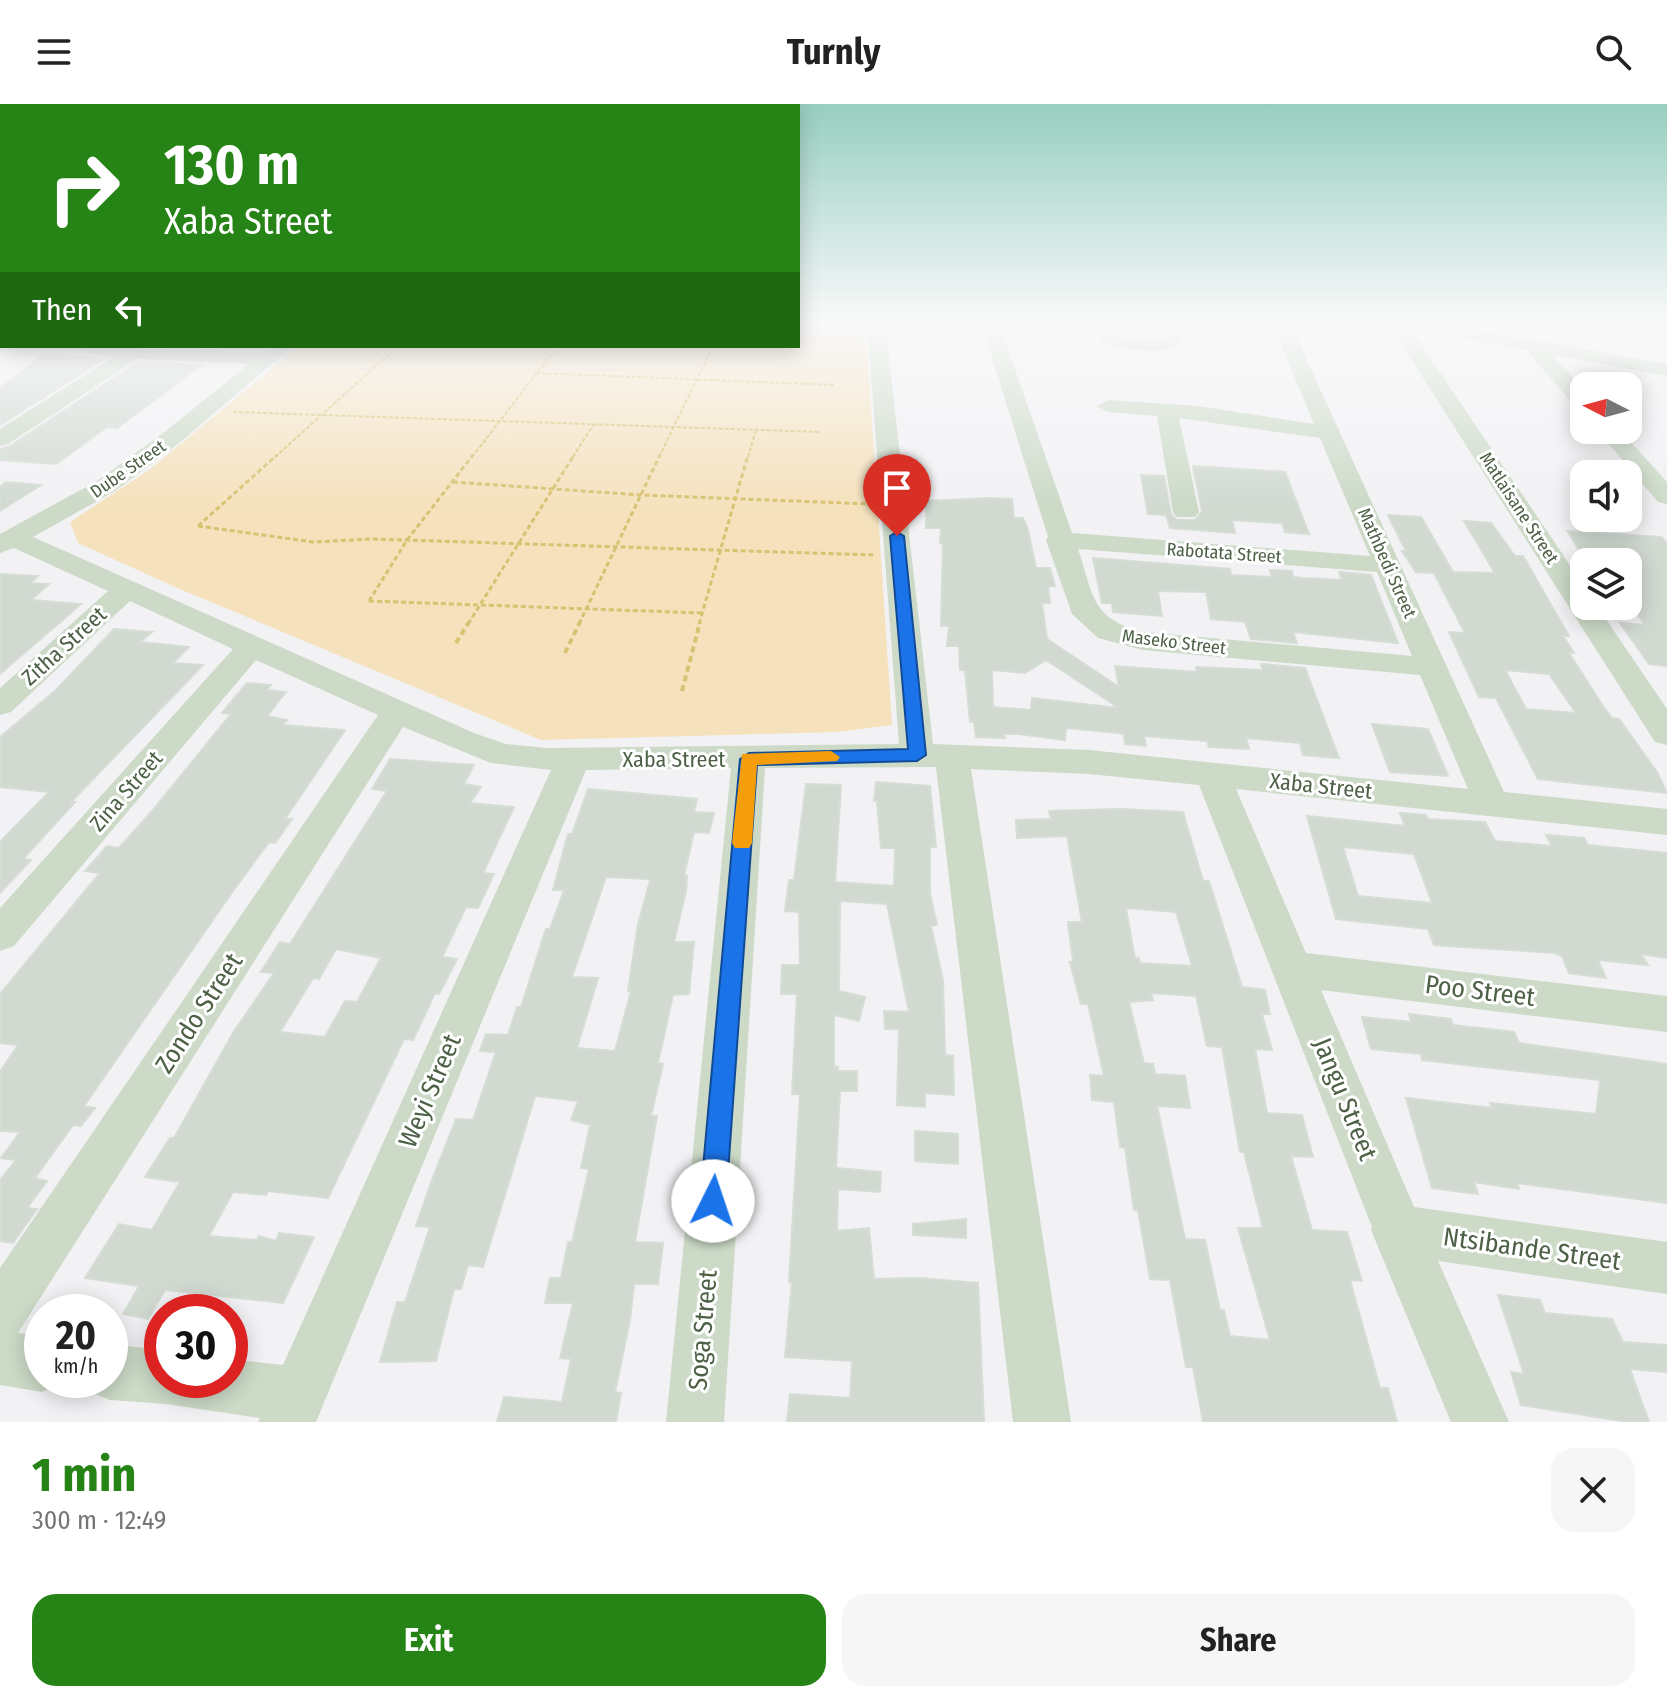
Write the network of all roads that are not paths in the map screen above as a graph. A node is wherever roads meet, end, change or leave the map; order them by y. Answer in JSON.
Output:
{"nodes":[{"id":1,"x":85,"y":385,"type":"edge"},
{"id":2,"x":236,"y":385,"type":"edge"},
{"id":3,"x":882,"y":385,"type":"edge"},
{"id":4,"x":1010,"y":385,"type":"edge"},
{"id":5,"x":1308,"y":385,"type":"edge"},
{"id":6,"x":1437,"y":385,"type":"edge"},
{"id":7,"x":1108,"y":406,"type":"dead end"},
{"id":8,"x":1167,"y":411,"type":"junction"},
{"id":9,"x":1330,"y":433,"type":"junction"},
{"id":10,"x":0,"y":439,"type":"edge"},
{"id":11,"x":1620,"y":444,"type":"edge"},
{"id":12,"x":1667,"y":497,"type":"edge"},
{"id":13,"x":1186,"y":512,"type":"dead end"},
{"id":14,"x":1059,"y":540,"type":"junction"},
{"id":15,"x":6,"y":542,"type":"edge"},
{"id":16,"x":1388,"y":565,"type":"junction"},
{"id":17,"x":128,"y":588,"type":"junction"},
{"id":18,"x":251,"y":647,"type":"junction"},
{"id":19,"x":1432,"y":667,"type":"junction"},
{"id":20,"x":0,"y":705,"type":"edge"},
{"id":21,"x":397,"y":711,"type":"junction"},
{"id":22,"x":1667,"y":734,"type":"edge"},
{"id":23,"x":934,"y":756,"type":"junction"},
{"id":24,"x":749,"y":759,"type":"junction"},
{"id":25,"x":573,"y":760,"type":"junction"},
{"id":26,"x":1212,"y":774,"type":"junction"},
{"id":27,"x":1492,"y":804,"type":"junction"},
{"id":28,"x":1667,"y":822,"type":"edge"},
{"id":29,"x":0,"y":935,"type":"edge"},
{"id":30,"x":1293,"y":969,"type":"junction"},
{"id":31,"x":1667,"y":1014,"type":"edge"},
{"id":32,"x":1396,"y":1230,"type":"junction"},
{"id":33,"x":1667,"y":1268,"type":"edge"},
{"id":34,"x":0,"y":1314,"type":"edge"},
{"id":35,"x":0,"y":1358,"type":"edge"},
{"id":36,"x":24,"y":1361,"type":"edge"},
{"id":37,"x":248,"y":1398,"type":"edge"},
{"id":38,"x":292,"y":1409,"type":"edge"},
{"id":39,"x":695,"y":1422,"type":"edge"},
{"id":40,"x":1042,"y":1422,"type":"edge"},
{"id":41,"x":1480,"y":1422,"type":"edge"}],
"edges":[{"from":1,"to":10,"type":"street"},
{"from":2,"to":15,"type":"street","name":"Dube Street"},
{"from":3,"to":23,"type":"street"},
{"from":4,"to":14,"type":"street","name":"Maseko Street"},
{"from":5,"to":9,"type":"street","name":"Mathbedi Street"},
{"from":6,"to":22,"type":"street","name":"Matlaisane Street"},
{"from":7,"to":8,"type":"street"},
{"from":8,"to":9,"type":"street"},
{"from":8,"to":13,"type":"street"},
{"from":9,"to":16,"type":"street","name":"Mathbedi Street"},
{"from":11,"to":12,"type":"street"},
{"from":14,"to":16,"type":"street","name":"Rabotata Street"},
{"from":14,"to":19,"type":"street","name":"Maseko Street"},
{"from":15,"to":17,"type":"street","name":"Xaba Street"},
{"from":16,"to":19,"type":"street","name":"Mathbedi Street"},
{"from":17,"to":18,"type":"street","name":"Xaba Street"},
{"from":17,"to":20,"type":"street","name":"Zitha Street"},
{"from":18,"to":21,"type":"street","name":"Xaba Street"},
{"from":18,"to":29,"type":"street","name":"Zina Street"},
{"from":19,"to":27,"type":"street","name":"Mathbedi Street"},
{"from":21,"to":25,"type":"street","name":"Xaba Street"},
{"from":21,"to":34,"type":"street","name":"Zondo Street"},
{"from":23,"to":24,"type":"street","name":"Xaba Street"},
{"from":23,"to":26,"type":"street","name":"Xaba Street"},
{"from":23,"to":40,"type":"street"},
{"from":24,"to":25,"type":"street","name":"Xaba Street"},
{"from":24,"to":39,"type":"street","name":"Soga Street"},
{"from":25,"to":38,"type":"street","name":"Weyi Street"},
{"from":26,"to":27,"type":"street","name":"Xaba Street"},
{"from":26,"to":30,"type":"street","name":"Jangu Street"},
{"from":27,"to":28,"type":"street","name":"Xaba Street"},
{"from":30,"to":31,"type":"street","name":"Poo Street"},
{"from":30,"to":32,"type":"street","name":"Jangu Street"},
{"from":32,"to":33,"type":"street","name":"Ntsibande Street"},
{"from":32,"to":41,"type":"street","name":"Jangu Street"},
{"from":35,"to":36,"type":"street"},
{"from":37,"to":38,"type":"street"}]}
